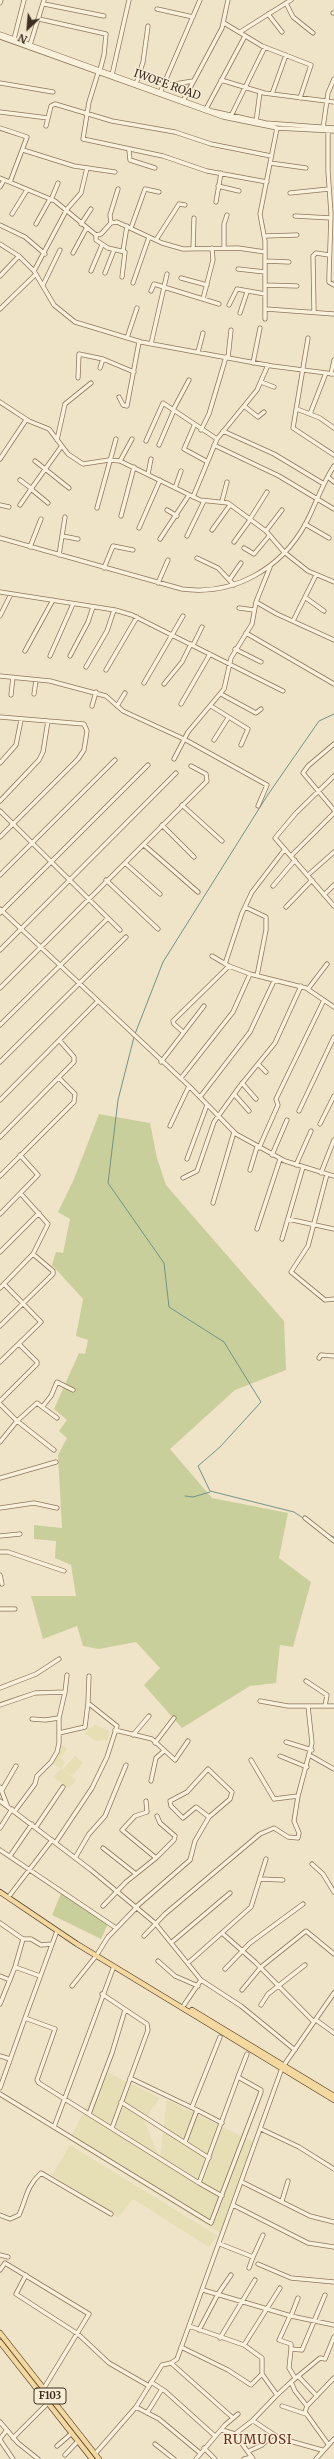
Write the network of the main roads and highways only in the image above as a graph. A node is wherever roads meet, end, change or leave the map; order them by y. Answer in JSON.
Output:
{"nodes":[{"id":1,"x":0,"y":1888,"type":"edge"},
{"id":2,"x":0,"y":1892,"type":"edge"},
{"id":3,"x":97,"y":1954,"type":"junction"},
{"id":4,"x":283,"y":2067,"type":"junction"},
{"id":5,"x":334,"y":2096,"type":"edge"},
{"id":6,"x":334,"y":2100,"type":"edge"},
{"id":7,"x":0,"y":2333,"type":"edge"},
{"id":8,"x":0,"y":2342,"type":"edge"},
{"id":9,"x":92,"y":2459,"type":"edge"},
{"id":10,"x":99,"y":2459,"type":"edge"}],
"edges":[{"from":1,"to":3,"type":"main road"},
{"from":2,"to":3,"type":"main road"},
{"from":3,"to":4,"type":"main road"},
{"from":3,"to":4,"type":"main road"},
{"from":4,"to":5,"type":"main road"},
{"from":4,"to":6,"type":"main road"},
{"from":7,"to":10,"type":"main road","number":"F103"},
{"from":8,"to":9,"type":"main road","number":"F103"}]}
